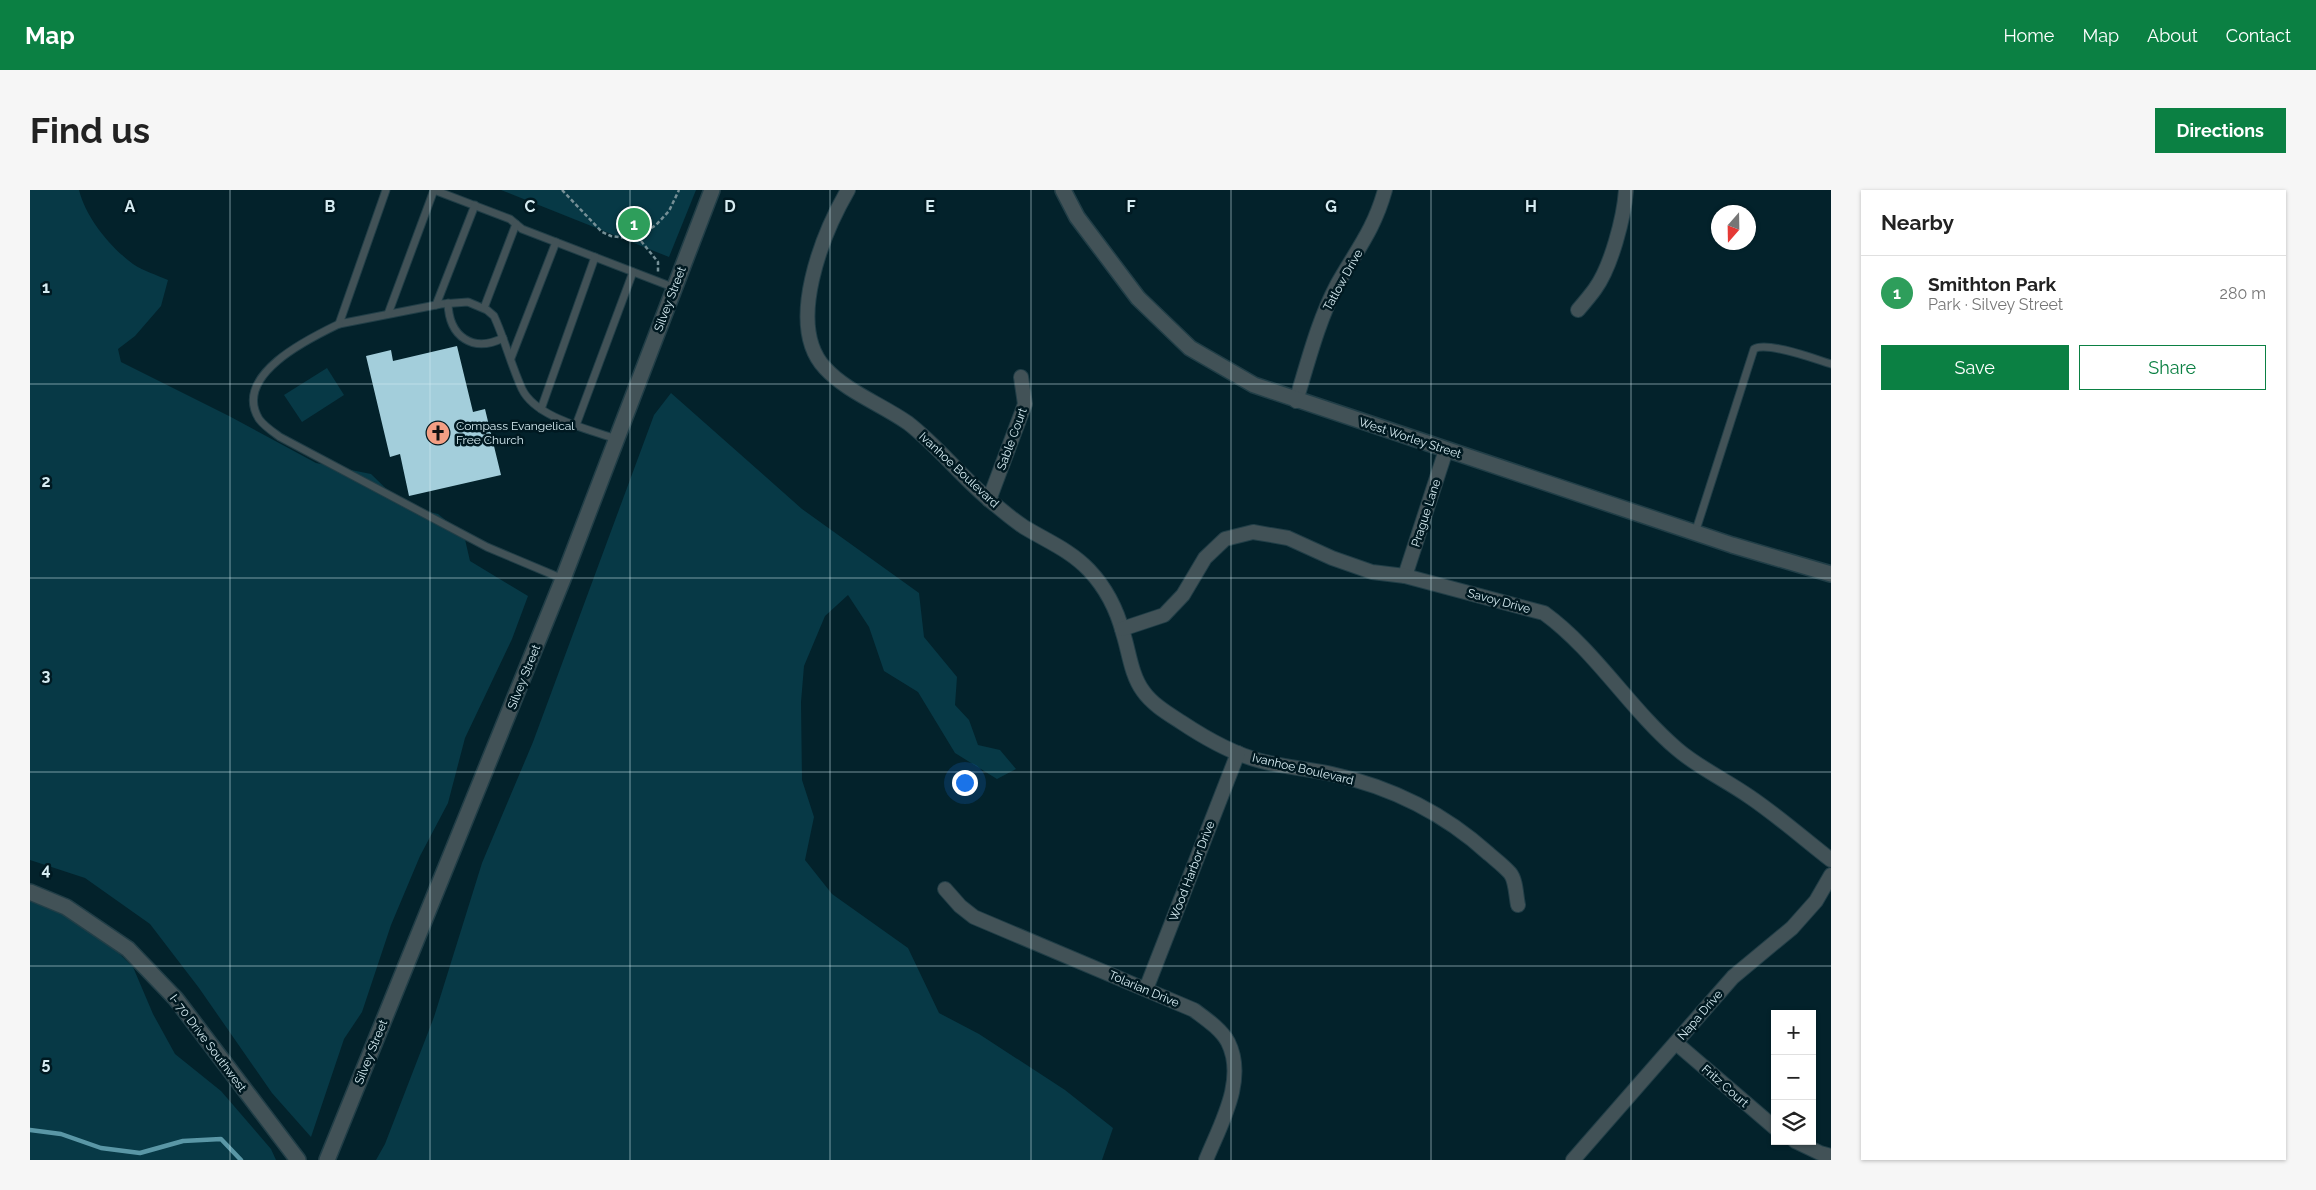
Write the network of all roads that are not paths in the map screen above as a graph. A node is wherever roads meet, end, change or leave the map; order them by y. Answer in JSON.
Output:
{"nodes":[{"id":1,"x":386,"y":190,"type":"edge"},
{"id":2,"x":434,"y":190,"type":"edge"},
{"id":3,"x":712,"y":190,"type":"edge"},
{"id":4,"x":848,"y":190,"type":"edge"},
{"id":5,"x":1063,"y":190,"type":"edge"},
{"id":6,"x":1385,"y":190,"type":"edge"},
{"id":7,"x":1626,"y":190,"type":"edge"},
{"id":8,"x":475,"y":206,"type":"junction"},
{"id":9,"x":516,"y":224,"type":"junction"},
{"id":10,"x":556,"y":242,"type":"junction"},
{"id":11,"x":595,"y":257,"type":"junction"},
{"id":12,"x":633,"y":272,"type":"junction"},
{"id":13,"x":674,"y":288,"type":"junction"},
{"id":14,"x":448,"y":303,"type":"junction"},
{"id":15,"x":436,"y":305,"type":"junction"},
{"id":16,"x":484,"y":308,"type":"junction"},
{"id":17,"x":1578,"y":310,"type":"dead end"},
{"id":18,"x":388,"y":314,"type":"junction"},
{"id":19,"x":339,"y":324,"type":"junction"},
{"id":20,"x":503,"y":338,"type":"junction"},
{"id":21,"x":511,"y":358,"type":"junction"},
{"id":22,"x":1831,"y":364,"type":"edge"},
{"id":23,"x":1021,"y":377,"type":"dead end"},
{"id":24,"x":1296,"y":401,"type":"junction"},
{"id":25,"x":541,"y":409,"type":"junction"},
{"id":26,"x":576,"y":425,"type":"junction"},
{"id":27,"x":616,"y":439,"type":"junction"},
{"id":28,"x":1446,"y":450,"type":"junction"},
{"id":29,"x":990,"y":500,"type":"junction"},
{"id":30,"x":1695,"y":533,"type":"junction"},
{"id":31,"x":1831,"y":574,"type":"edge"},
{"id":32,"x":1406,"y":576,"type":"junction"},
{"id":33,"x":563,"y":579,"type":"junction"},
{"id":34,"x":1122,"y":629,"type":"junction"},
{"id":35,"x":1238,"y":753,"type":"junction"},
{"id":36,"x":1831,"y":860,"type":"edge"},
{"id":37,"x":1831,"y":875,"type":"edge"},
{"id":38,"x":944,"y":889,"type":"dead end"},
{"id":39,"x":30,"y":892,"type":"edge"},
{"id":40,"x":1518,"y":905,"type":"dead end"},
{"id":41,"x":1146,"y":989,"type":"junction"},
{"id":42,"x":1676,"y":1043,"type":"junction"},
{"id":43,"x":1771,"y":1125,"type":"edge"},
{"id":44,"x":1803,"y":1145,"type":"edge"},
{"id":45,"x":1831,"y":1156,"type":"edge"},
{"id":46,"x":298,"y":1160,"type":"edge"},
{"id":47,"x":327,"y":1160,"type":"edge"},
{"id":48,"x":1206,"y":1160,"type":"edge"},
{"id":49,"x":1573,"y":1160,"type":"edge"}],
"edges":[{"from":1,"to":19,"type":"lane"},
{"from":2,"to":8,"type":"lane"},
{"from":2,"to":18,"type":"lane"},
{"from":3,"to":13,"type":"street","name":"Silvey Street"},
{"from":4,"to":29,"type":"street","name":"Ivanhoe Boulevard"},
{"from":5,"to":24,"type":"street","name":"West Worley Street"},
{"from":6,"to":24,"type":"street","name":"Tatlow Drive"},
{"from":7,"to":17,"type":"street"},
{"from":8,"to":9,"type":"lane"},
{"from":8,"to":15,"type":"lane"},
{"from":9,"to":10,"type":"lane"},
{"from":9,"to":16,"type":"lane"},
{"from":10,"to":11,"type":"lane"},
{"from":10,"to":21,"type":"lane"},
{"from":11,"to":12,"type":"lane"},
{"from":11,"to":25,"type":"lane"},
{"from":12,"to":13,"type":"lane"},
{"from":12,"to":26,"type":"lane"},
{"from":13,"to":27,"type":"street","name":"Silvey Street"},
{"from":14,"to":15,"type":"lane"},
{"from":14,"to":16,"type":"lane"},
{"from":14,"to":20,"type":"lane"},
{"from":15,"to":18,"type":"lane"},
{"from":16,"to":20,"type":"lane"},
{"from":18,"to":19,"type":"lane"},
{"from":19,"to":33,"type":"lane"},
{"from":20,"to":21,"type":"lane"},
{"from":21,"to":25,"type":"lane"},
{"from":22,"to":30,"type":"lane"},
{"from":23,"to":29,"type":"street","name":"Sable Court"},
{"from":24,"to":28,"type":"street","name":"West Worley Street"},
{"from":25,"to":26,"type":"lane"},
{"from":26,"to":27,"type":"lane"},
{"from":27,"to":33,"type":"street","name":"Silvey Street"},
{"from":28,"to":30,"type":"street","name":"West Worley Street"},
{"from":28,"to":32,"type":"street","name":"Prague Lane"},
{"from":29,"to":34,"type":"street","name":"Ivanhoe Boulevard"},
{"from":30,"to":31,"type":"street","name":"West Worley Street"},
{"from":32,"to":34,"type":"street","name":"Savoy Drive"},
{"from":32,"to":36,"type":"street","name":"Savoy Drive"},
{"from":33,"to":47,"type":"street","name":"Silvey Street"},
{"from":34,"to":35,"type":"street","name":"Ivanhoe Boulevard"},
{"from":35,"to":40,"type":"street","name":"Ivanhoe Boulevard"},
{"from":35,"to":41,"type":"street","name":"Wood Harbor Drive"},
{"from":37,"to":42,"type":"street","name":"Napa Drive"},
{"from":38,"to":41,"type":"street","name":"Tolarian Drive"},
{"from":39,"to":46,"type":"street","name":"I- 70 Drive Southwest"},
{"from":41,"to":48,"type":"street","name":"Tolarian Drive"},
{"from":42,"to":43,"type":"street","name":"Fritz Court"},
{"from":42,"to":49,"type":"street","name":"Napa Drive"},
{"from":44,"to":45,"type":"street"}]}
